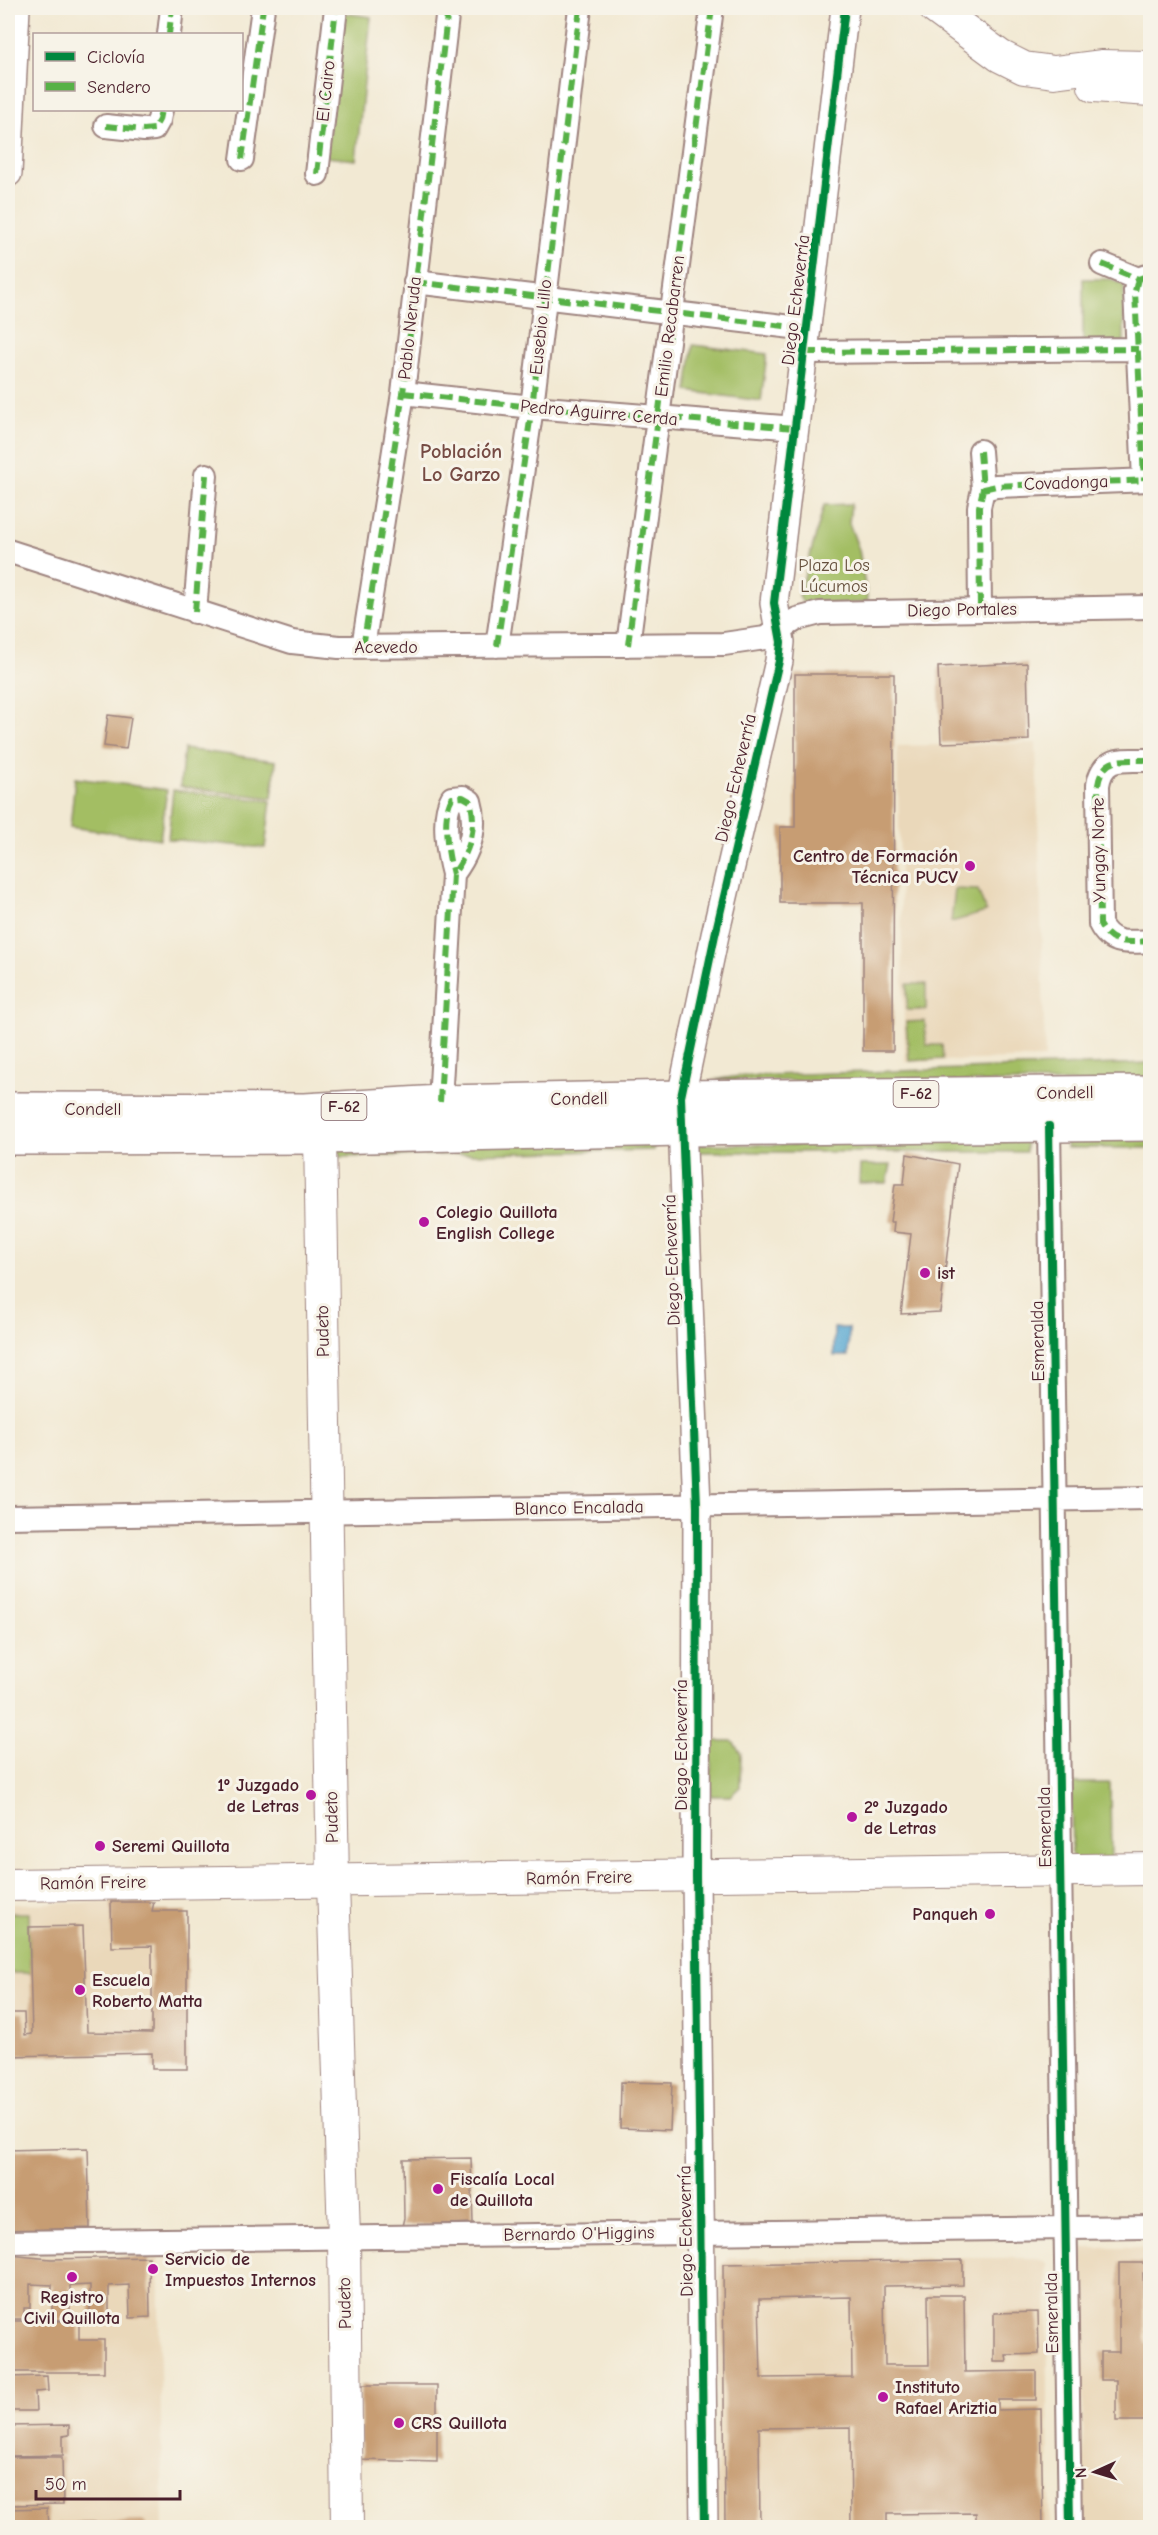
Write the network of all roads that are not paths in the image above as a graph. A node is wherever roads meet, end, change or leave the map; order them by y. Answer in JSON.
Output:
{"nodes":[{"id":1,"x":16,"y":8,"type":"edge"},
{"id":2,"x":172,"y":8,"type":"edge"},
{"id":3,"x":263,"y":8,"type":"edge"},
{"id":4,"x":336,"y":8,"type":"edge"},
{"id":5,"x":448,"y":8,"type":"edge"},
{"id":6,"x":580,"y":8,"type":"edge"},
{"id":7,"x":711,"y":8,"type":"edge"},
{"id":8,"x":845,"y":8,"type":"edge"},
{"id":9,"x":935,"y":8,"type":"edge"},
{"id":10,"x":169,"y":33,"type":"edge"},
{"id":11,"x":1150,"y":67,"type":"edge"},
{"id":12,"x":1054,"y":72,"type":"junction"},
{"id":13,"x":1150,"y":90,"type":"edge"},
{"id":14,"x":160,"y":111,"type":"edge"},
{"id":15,"x":106,"y":126,"type":"dead end"},
{"id":16,"x":242,"y":159,"type":"dead end"},
{"id":17,"x":8,"y":173,"type":"edge"},
{"id":18,"x":317,"y":174,"type":"dead end"},
{"id":19,"x":1102,"y":264,"type":"dead end"},
{"id":20,"x":1144,"y":277,"type":"edge"},
{"id":21,"x":415,"y":282,"type":"junction"},
{"id":22,"x":544,"y":297,"type":"junction"},
{"id":23,"x":671,"y":312,"type":"junction"},
{"id":24,"x":807,"y":340,"type":"junction"},
{"id":25,"x":1138,"y":349,"type":"junction"},
{"id":26,"x":403,"y":393,"type":"junction"},
{"id":27,"x":532,"y":408,"type":"junction"},
{"id":28,"x":659,"y":418,"type":"junction"},
{"id":29,"x":796,"y":428,"type":"junction"},
{"id":30,"x":980,"y":451,"type":"dead end"},
{"id":31,"x":206,"y":475,"type":"dead end"},
{"id":32,"x":1147,"y":480,"type":"edge"},
{"id":33,"x":982,"y":489,"type":"junction"},
{"id":34,"x":8,"y":551,"type":"edge"},
{"id":35,"x":1150,"y":607,"type":"edge"},
{"id":36,"x":980,"y":610,"type":"junction"},
{"id":37,"x":195,"y":612,"type":"junction"},
{"id":38,"x":777,"y":631,"type":"junction"},
{"id":39,"x":628,"y":645,"type":"junction"},
{"id":40,"x":497,"y":646,"type":"junction"},
{"id":41,"x":363,"y":647,"type":"junction"},
{"id":42,"x":1150,"y":760,"type":"edge"},
{"id":43,"x":453,"y":874,"type":"dead end"},
{"id":44,"x":1150,"y":941,"type":"edge"},
{"id":45,"x":1150,"y":1092,"type":"edge"},
{"id":46,"x":681,"y":1097,"type":"junction"},
{"id":47,"x":440,"y":1102,"type":"junction"},
{"id":48,"x":8,"y":1109,"type":"edge"},
{"id":49,"x":312,"y":1123,"type":"junction"},
{"id":50,"x":1150,"y":1124,"type":"edge"},
{"id":51,"x":1049,"y":1126,"type":"junction"},
{"id":52,"x":682,"y":1129,"type":"junction"},
{"id":53,"x":8,"y":1138,"type":"edge"},
{"id":54,"x":1150,"y":1498,"type":"edge"},
{"id":55,"x":1055,"y":1500,"type":"junction"},
{"id":56,"x":697,"y":1506,"type":"junction"},
{"id":57,"x":327,"y":1512,"type":"junction"},
{"id":58,"x":8,"y":1517,"type":"edge"},
{"id":59,"x":1150,"y":1869,"type":"edge"},
{"id":60,"x":1060,"y":1871,"type":"junction"},
{"id":61,"x":696,"y":1876,"type":"junction"},
{"id":62,"x":333,"y":1882,"type":"junction"},
{"id":63,"x":8,"y":1884,"type":"edge"},
{"id":64,"x":1066,"y":2227,"type":"junction"},
{"id":65,"x":1150,"y":2227,"type":"edge"},
{"id":66,"x":701,"y":2232,"type":"junction"},
{"id":67,"x":344,"y":2237,"type":"junction"},
{"id":68,"x":8,"y":2242,"type":"edge"},
{"id":69,"x":347,"y":2528,"type":"edge"},
{"id":70,"x":704,"y":2528,"type":"edge"},
{"id":71,"x":1070,"y":2528,"type":"edge"}],
"edges":[{"from":1,"to":17,"type":"street"},
{"from":2,"to":10,"type":"street"},
{"from":3,"to":16,"type":"street"},
{"from":4,"to":18,"type":"street","name":"El Cairo"},
{"from":5,"to":21,"type":"street","name":"Pablo Neruda"},
{"from":6,"to":22,"type":"street","name":"Eusebio Lillo"},
{"from":7,"to":23,"type":"street","name":"Emilio Recabarren"},
{"from":8,"to":24,"type":"street","name":"Diego Echeverría"},
{"from":9,"to":12,"type":"main road"},
{"from":11,"to":12,"type":"main road"},
{"from":12,"to":13,"type":"main road"},
{"from":14,"to":15,"type":"street"},
{"from":19,"to":20,"type":"street"},
{"from":20,"to":25,"type":"street"},
{"from":21,"to":22,"type":"street"},
{"from":21,"to":26,"type":"street","name":"Pablo Neruda"},
{"from":22,"to":23,"type":"street"},
{"from":22,"to":27,"type":"street","name":"Eusebio Lillo"},
{"from":23,"to":24,"type":"street"},
{"from":23,"to":28,"type":"street","name":"Emilio Recabarren"},
{"from":24,"to":25,"type":"street"},
{"from":24,"to":29,"type":"street","name":"Diego Echeverría"},
{"from":25,"to":32,"type":"street"},
{"from":26,"to":27,"type":"street","name":"Pedro Aguirre Cerda"},
{"from":26,"to":41,"type":"street","name":"Pablo Neruda"},
{"from":27,"to":28,"type":"street","name":"Pedro Aguirre Cerda"},
{"from":27,"to":40,"type":"street","name":"Eusebio Lillo"},
{"from":28,"to":29,"type":"street","name":"Pedro Aguirre Cerda"},
{"from":28,"to":39,"type":"street","name":"Emilio Recabarren"},
{"from":29,"to":38,"type":"street","name":"Diego Echeverría"},
{"from":30,"to":33,"type":"street"},
{"from":31,"to":37,"type":"street"},
{"from":32,"to":33,"type":"street","name":"Covadonga"},
{"from":33,"to":36,"type":"street"},
{"from":34,"to":37,"type":"street","name":"Acevedo"},
{"from":35,"to":36,"type":"street","name":"Diego Portales"},
{"from":36,"to":38,"type":"street","name":"Diego Portales"},
{"from":37,"to":41,"type":"street","name":"Acevedo"},
{"from":38,"to":39,"type":"street","name":"Acevedo"},
{"from":38,"to":46,"type":"street","name":"Diego Echeverría"},
{"from":39,"to":40,"type":"street","name":"Acevedo"},
{"from":40,"to":41,"type":"street","name":"Acevedo"},
{"from":42,"to":44,"type":"street","name":"Yungay Norte"},
{"from":43,"to":47,"type":"street"},
{"from":45,"to":46,"type":"main road","name":"Condell","number":"F-62"},
{"from":46,"to":47,"type":"main road","name":"Condell","number":"F-62"},
{"from":46,"to":52,"type":"street","name":"Diego Echeverría"},
{"from":47,"to":49,"type":"main road","name":"Condell","number":"F-62"},
{"from":48,"to":49,"type":"main road","name":"Condell","number":"F-62"},
{"from":49,"to":52,"type":"main road","name":"Condell","number":"F-62"},
{"from":49,"to":53,"type":"main road","name":"Condell","number":"F-62"},
{"from":49,"to":57,"type":"main road","name":"Pudeto"},
{"from":50,"to":51,"type":"main road","name":"Condell","number":"F-62"},
{"from":51,"to":52,"type":"main road","name":"Condell","number":"F-62"},
{"from":51,"to":55,"type":"street","name":"Esmeralda"},
{"from":52,"to":56,"type":"street","name":"Diego Echeverría"},
{"from":54,"to":55,"type":"street","name":"Blanco Encalada"},
{"from":55,"to":56,"type":"street","name":"Blanco Encalada"},
{"from":55,"to":60,"type":"street","name":"Esmeralda"},
{"from":56,"to":57,"type":"street","name":"Blanco Encalada"},
{"from":56,"to":61,"type":"street","name":"Diego Echeverría"},
{"from":57,"to":58,"type":"street","name":"Blanco Encalada"},
{"from":57,"to":62,"type":"main road","name":"Pudeto"},
{"from":59,"to":60,"type":"main road","name":"Ramón Freire"},
{"from":60,"to":61,"type":"main road","name":"Ramón Freire"},
{"from":60,"to":64,"type":"street","name":"Esmeralda"},
{"from":61,"to":62,"type":"main road","name":"Ramón Freire"},
{"from":61,"to":66,"type":"street","name":"Diego Echeverría"},
{"from":62,"to":63,"type":"main road","name":"Ramón Freire"},
{"from":62,"to":67,"type":"main road","name":"Pudeto"},
{"from":64,"to":65,"type":"street","name":"Bernardo O'Higgins"},
{"from":64,"to":66,"type":"street","name":"Bernardo O'Higgins"},
{"from":64,"to":71,"type":"street","name":"Esmeralda"},
{"from":66,"to":67,"type":"street","name":"Bernardo O'Higgins"},
{"from":66,"to":70,"type":"street","name":"Diego Echeverría"},
{"from":67,"to":68,"type":"street","name":"Bernardo O'Higgins"},
{"from":67,"to":69,"type":"main road","name":"Pudeto"}]}
